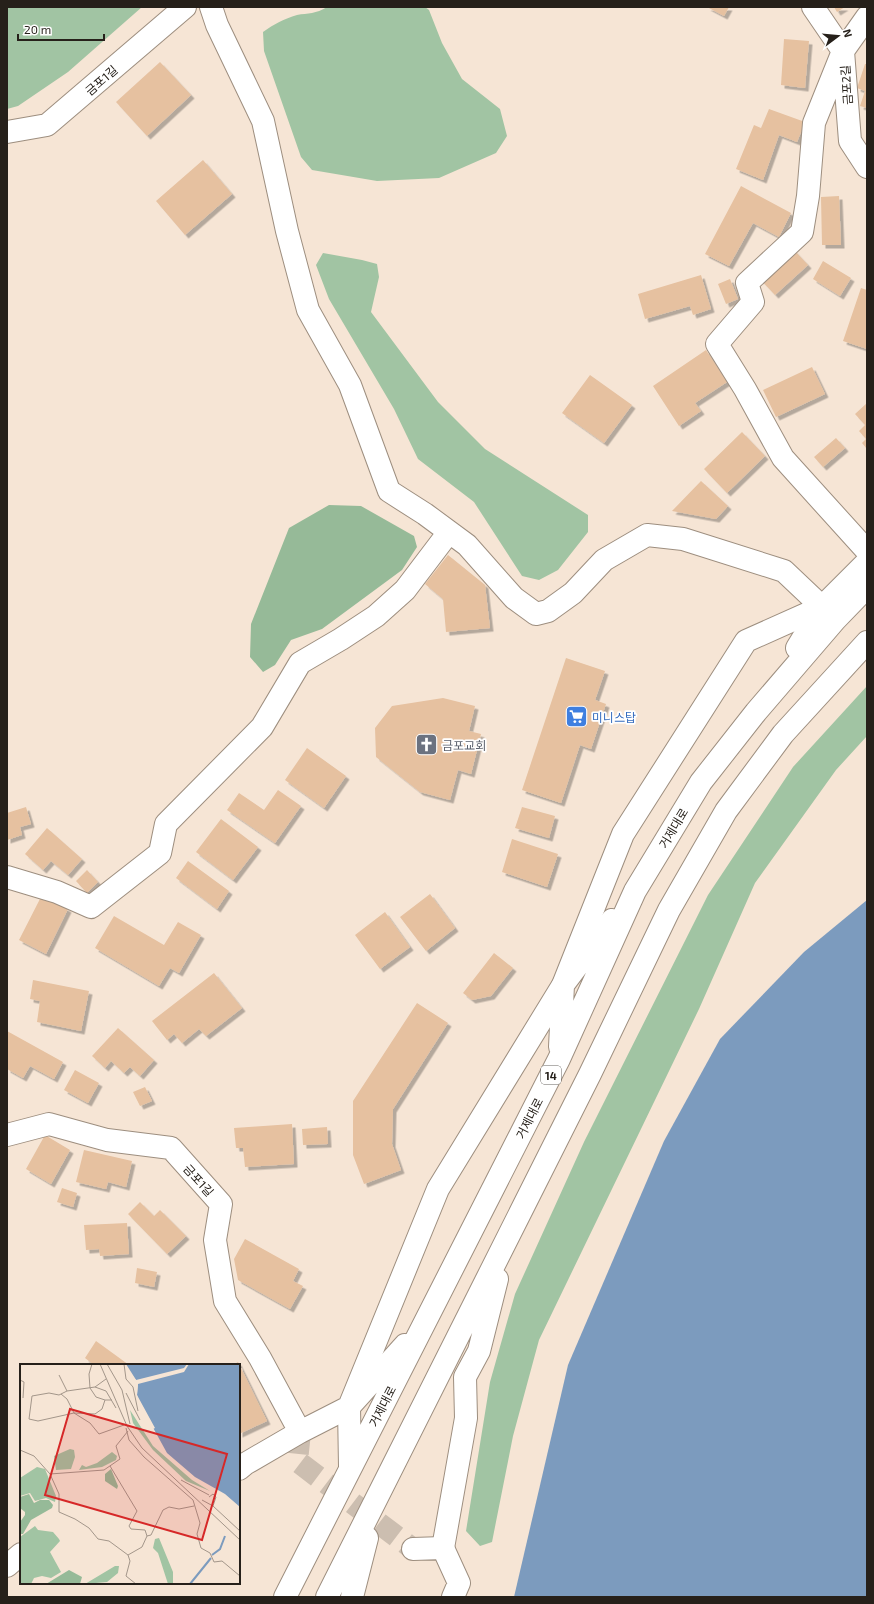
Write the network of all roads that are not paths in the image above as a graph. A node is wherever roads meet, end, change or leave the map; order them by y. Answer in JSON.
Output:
{"nodes":[{"id":1,"x":185,"y":7,"type":"edge"},
{"id":2,"x":211,"y":7,"type":"edge"},
{"id":3,"x":813,"y":7,"type":"edge"},
{"id":4,"x":867,"y":17,"type":"edge"},
{"id":5,"x":843,"y":51,"type":"junction"},
{"id":6,"x":7,"y":132,"type":"edge"},
{"id":7,"x":867,"y":167,"type":"edge"},
{"id":8,"x":449,"y":532,"type":"junction"},
{"id":9,"x":867,"y":551,"type":"edge"},
{"id":10,"x":867,"y":562,"type":"edge"},
{"id":11,"x":867,"y":587,"type":"edge"},
{"id":12,"x":822,"y":607,"type":"junction"},
{"id":13,"x":867,"y":642,"type":"edge"},
{"id":14,"x":756,"y":712,"type":"junction"},
{"id":15,"x":7,"y":877,"type":"edge"},
{"id":16,"x":635,"y":891,"type":"junction"},
{"id":17,"x":563,"y":985,"type":"junction"},
{"id":18,"x":559,"y":1059,"type":"junction"},
{"id":19,"x":7,"y":1135,"type":"edge"},
{"id":20,"x":508,"y":1237,"type":"junction"},
{"id":21,"x":424,"y":1324,"type":"junction"},
{"id":22,"x":349,"y":1407,"type":"junction"},
{"id":23,"x":300,"y":1432,"type":"junction"},
{"id":24,"x":240,"y":1468,"type":"edge"},
{"id":25,"x":350,"y":1470,"type":"junction"},
{"id":26,"x":379,"y":1495,"type":"junction"},
{"id":27,"x":443,"y":1548,"type":"junction"},
{"id":28,"x":413,"y":1549,"type":"tunnel mouth"},
{"id":29,"x":20,"y":1555,"type":"edge"},
{"id":30,"x":7,"y":1566,"type":"edge"},
{"id":31,"x":285,"y":1597,"type":"edge"},
{"id":32,"x":328,"y":1597,"type":"edge"},
{"id":33,"x":352,"y":1597,"type":"edge"},
{"id":34,"x":453,"y":1597,"type":"edge"}],
"edges":[{"from":1,"to":6,"type":"main road","name":"금포1길"},
{"from":2,"to":8,"type":"main road"},
{"from":3,"to":5,"type":"main road","name":"금포2길"},
{"from":4,"to":5,"type":"main road"},
{"from":5,"to":7,"type":"main road","name":"금포2길"},
{"from":5,"to":9,"type":"main road"},
{"from":8,"to":12,"type":"main road"},
{"from":8,"to":15,"type":"main road"},
{"from":10,"to":12,"type":"main road"},
{"from":11,"to":12,"type":"main road"},
{"from":11,"to":14,"type":"main road","name":"거제대로","number":"14"},
{"from":12,"to":14,"type":"main road"},
{"from":12,"to":17,"type":"main road"},
{"from":13,"to":20,"type":"main road"},
{"from":14,"to":16,"type":"main road","name":"거제대로","number":"14"},
{"from":16,"to":17,"type":"main road"},
{"from":16,"to":18,"type":"main road","name":"거제대로","number":"14"},
{"from":17,"to":18,"type":"main road"},
{"from":17,"to":22,"type":"main road"},
{"from":18,"to":21,"type":"main road","name":"거제대로","number":"14"},
{"from":19,"to":23,"type":"main road","name":"금포1길"},
{"from":20,"to":26,"type":"main road"},
{"from":20,"to":27,"type":"main road"},
{"from":21,"to":22,"type":"main road"},
{"from":21,"to":25,"type":"main road","name":"거제대로","number":"14"},
{"from":22,"to":23,"type":"main road"},
{"from":22,"to":25,"type":"main road"},
{"from":23,"to":24,"type":"main road"},
{"from":25,"to":31,"type":"main road","name":"거제대로","number":"14"},
{"from":26,"to":32,"type":"main road"},
{"from":26,"to":33,"type":"main road"},
{"from":27,"to":28,"type":"main road"},
{"from":27,"to":34,"type":"main road"},
{"from":29,"to":30,"type":"main road"}]}
